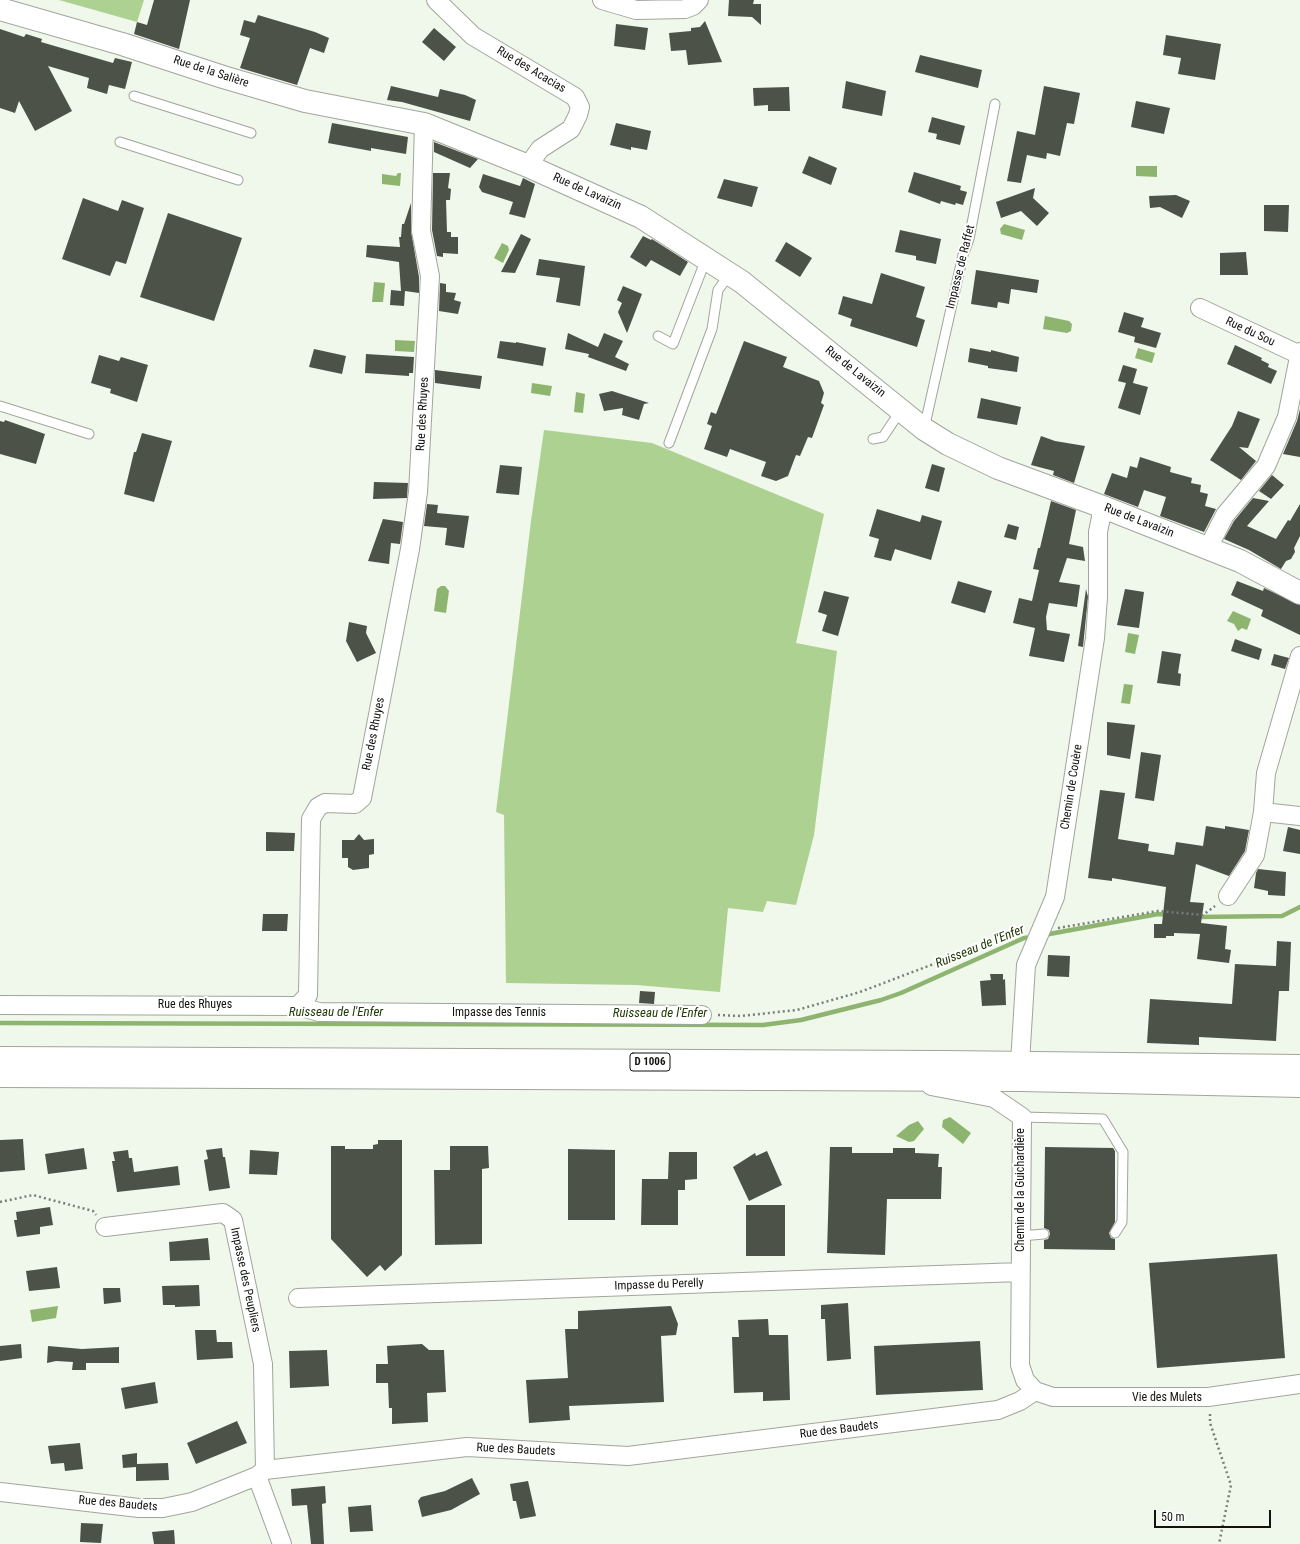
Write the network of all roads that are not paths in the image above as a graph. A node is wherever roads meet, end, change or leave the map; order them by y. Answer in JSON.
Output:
{"nodes":[{"id":1,"x":436,"y":0,"type":"edge"},
{"id":2,"x":602,"y":0,"type":"edge"},
{"id":3,"x":699,"y":0,"type":"edge"},
{"id":4,"x":0,"y":9,"type":"edge"},
{"id":5,"x":134,"y":96,"type":"dead end"},
{"id":6,"x":995,"y":104,"type":"dead end"},
{"id":7,"x":424,"y":124,"type":"junction"},
{"id":8,"x":251,"y":133,"type":"dead end"},
{"id":9,"x":120,"y":142,"type":"dead end"},
{"id":10,"x":528,"y":166,"type":"junction"},
{"id":11,"x":238,"y":180,"type":"dead end"},
{"id":12,"x":706,"y":259,"type":"junction"},
{"id":13,"x":730,"y":274,"type":"junction"},
{"id":14,"x":1200,"y":308,"type":"dead end"},
{"id":15,"x":658,"y":336,"type":"dead end"},
{"id":16,"x":1300,"y":354,"type":"edge"},
{"id":17,"x":0,"y":406,"type":"edge"},
{"id":18,"x":901,"y":410,"type":"junction"},
{"id":19,"x":924,"y":429,"type":"junction"},
{"id":20,"x":89,"y":434,"type":"dead end"},
{"id":21,"x":873,"y":439,"type":"dead end"},
{"id":22,"x":669,"y":443,"type":"dead end"},
{"id":23,"x":1103,"y":507,"type":"junction"},
{"id":24,"x":1208,"y":548,"type":"junction"},
{"id":25,"x":1300,"y":593,"type":"edge"},
{"id":26,"x":1300,"y":656,"type":"edge"},
{"id":27,"x":1263,"y":812,"type":"junction"},
{"id":28,"x":1300,"y":816,"type":"edge"},
{"id":29,"x":1228,"y":896,"type":"road end"},
{"id":30,"x":0,"y":1005,"type":"edge"},
{"id":31,"x":298,"y":1006,"type":"junction"},
{"id":32,"x":702,"y":1015,"type":"road end"},
{"id":33,"x":0,"y":1058,"type":"edge"},
{"id":34,"x":1020,"y":1063,"type":"junction"},
{"id":35,"x":1300,"y":1066,"type":"edge"},
{"id":36,"x":0,"y":1076,"type":"edge"},
{"id":37,"x":897,"y":1080,"type":"junction"},
{"id":38,"x":1300,"y":1086,"type":"edge"},
{"id":39,"x":1022,"y":1117,"type":"junction"},
{"id":40,"x":105,"y":1227,"type":"road end"},
{"id":41,"x":1115,"y":1233,"type":"dead end"},
{"id":42,"x":1044,"y":1234,"type":"dead end"},
{"id":43,"x":1021,"y":1236,"type":"junction"},
{"id":44,"x":1020,"y":1272,"type":"junction"},
{"id":45,"x":298,"y":1298,"type":"dead end"},
{"id":46,"x":1300,"y":1384,"type":"edge"},
{"id":47,"x":1035,"y":1391,"type":"junction"},
{"id":48,"x":261,"y":1473,"type":"junction"},
{"id":49,"x":0,"y":1492,"type":"edge"},
{"id":50,"x":282,"y":1544,"type":"edge"}],
"edges":[{"from":1,"to":10,"type":"street","name":"Rue des Acacias"},
{"from":2,"to":3,"type":"street"},
{"from":4,"to":7,"type":"main road","name":"Rue de la Salière"},
{"from":5,"to":8,"type":"lane"},
{"from":6,"to":19,"type":"lane","name":"Impasse de Raffet"},
{"from":7,"to":10,"type":"main road","name":"Rue de Lavaizin"},
{"from":7,"to":31,"type":"street","name":"Rue des Rhuyes"},
{"from":9,"to":11,"type":"lane"},
{"from":10,"to":12,"type":"main road","name":"Rue de Lavaizin"},
{"from":12,"to":13,"type":"main road","name":"Rue de Lavaizin"},
{"from":12,"to":15,"type":"lane"},
{"from":13,"to":18,"type":"main road","name":"Rue de Lavaizin"},
{"from":13,"to":22,"type":"lane"},
{"from":14,"to":16,"type":"street","name":"Rue du Sou"},
{"from":16,"to":24,"type":"street"},
{"from":17,"to":20,"type":"lane"},
{"from":18,"to":19,"type":"main road","name":"Rue de Lavaizin"},
{"from":18,"to":21,"type":"lane"},
{"from":19,"to":23,"type":"main road","name":"Rue de Lavaizin"},
{"from":23,"to":24,"type":"main road","name":"Rue de Lavaizin"},
{"from":23,"to":34,"type":"street","name":"Chemin de Couère"},
{"from":24,"to":25,"type":"main road","name":"Rue de Lavaizin"},
{"from":26,"to":27,"type":"street"},
{"from":27,"to":28,"type":"street"},
{"from":27,"to":29,"type":"street"},
{"from":30,"to":31,"type":"street","name":"Rue des Rhuyes"},
{"from":31,"to":32,"type":"street","name":"Impasse des Tennis"},
{"from":33,"to":34,"type":"main road","number":"D 1006"},
{"from":34,"to":35,"type":"main road","number":"D 1006"},
{"from":36,"to":37,"type":"main road","number":"D 1006"},
{"from":37,"to":38,"type":"main road","number":"D 1006"},
{"from":37,"to":39,"type":"street","name":"Chemin de la Guichardière"},
{"from":39,"to":41,"type":"lane"},
{"from":39,"to":43,"type":"street","name":"Chemin de la Guichardière"},
{"from":40,"to":48,"type":"street","name":"Impasse des Peupliers"},
{"from":42,"to":43,"type":"lane"},
{"from":43,"to":44,"type":"street","name":"Chemin de la Guichardière"},
{"from":44,"to":45,"type":"street","name":"Impasse du Perelly"},
{"from":44,"to":47,"type":"street","name":"Chemin de la Guichardière"},
{"from":46,"to":47,"type":"street","name":"Vie des Mulets"},
{"from":47,"to":48,"type":"street","name":"Rue des Baudets"},
{"from":48,"to":49,"type":"street","name":"Rue des Baudets"},
{"from":48,"to":50,"type":"street","name":"Impasse des Peupliers"}]}
